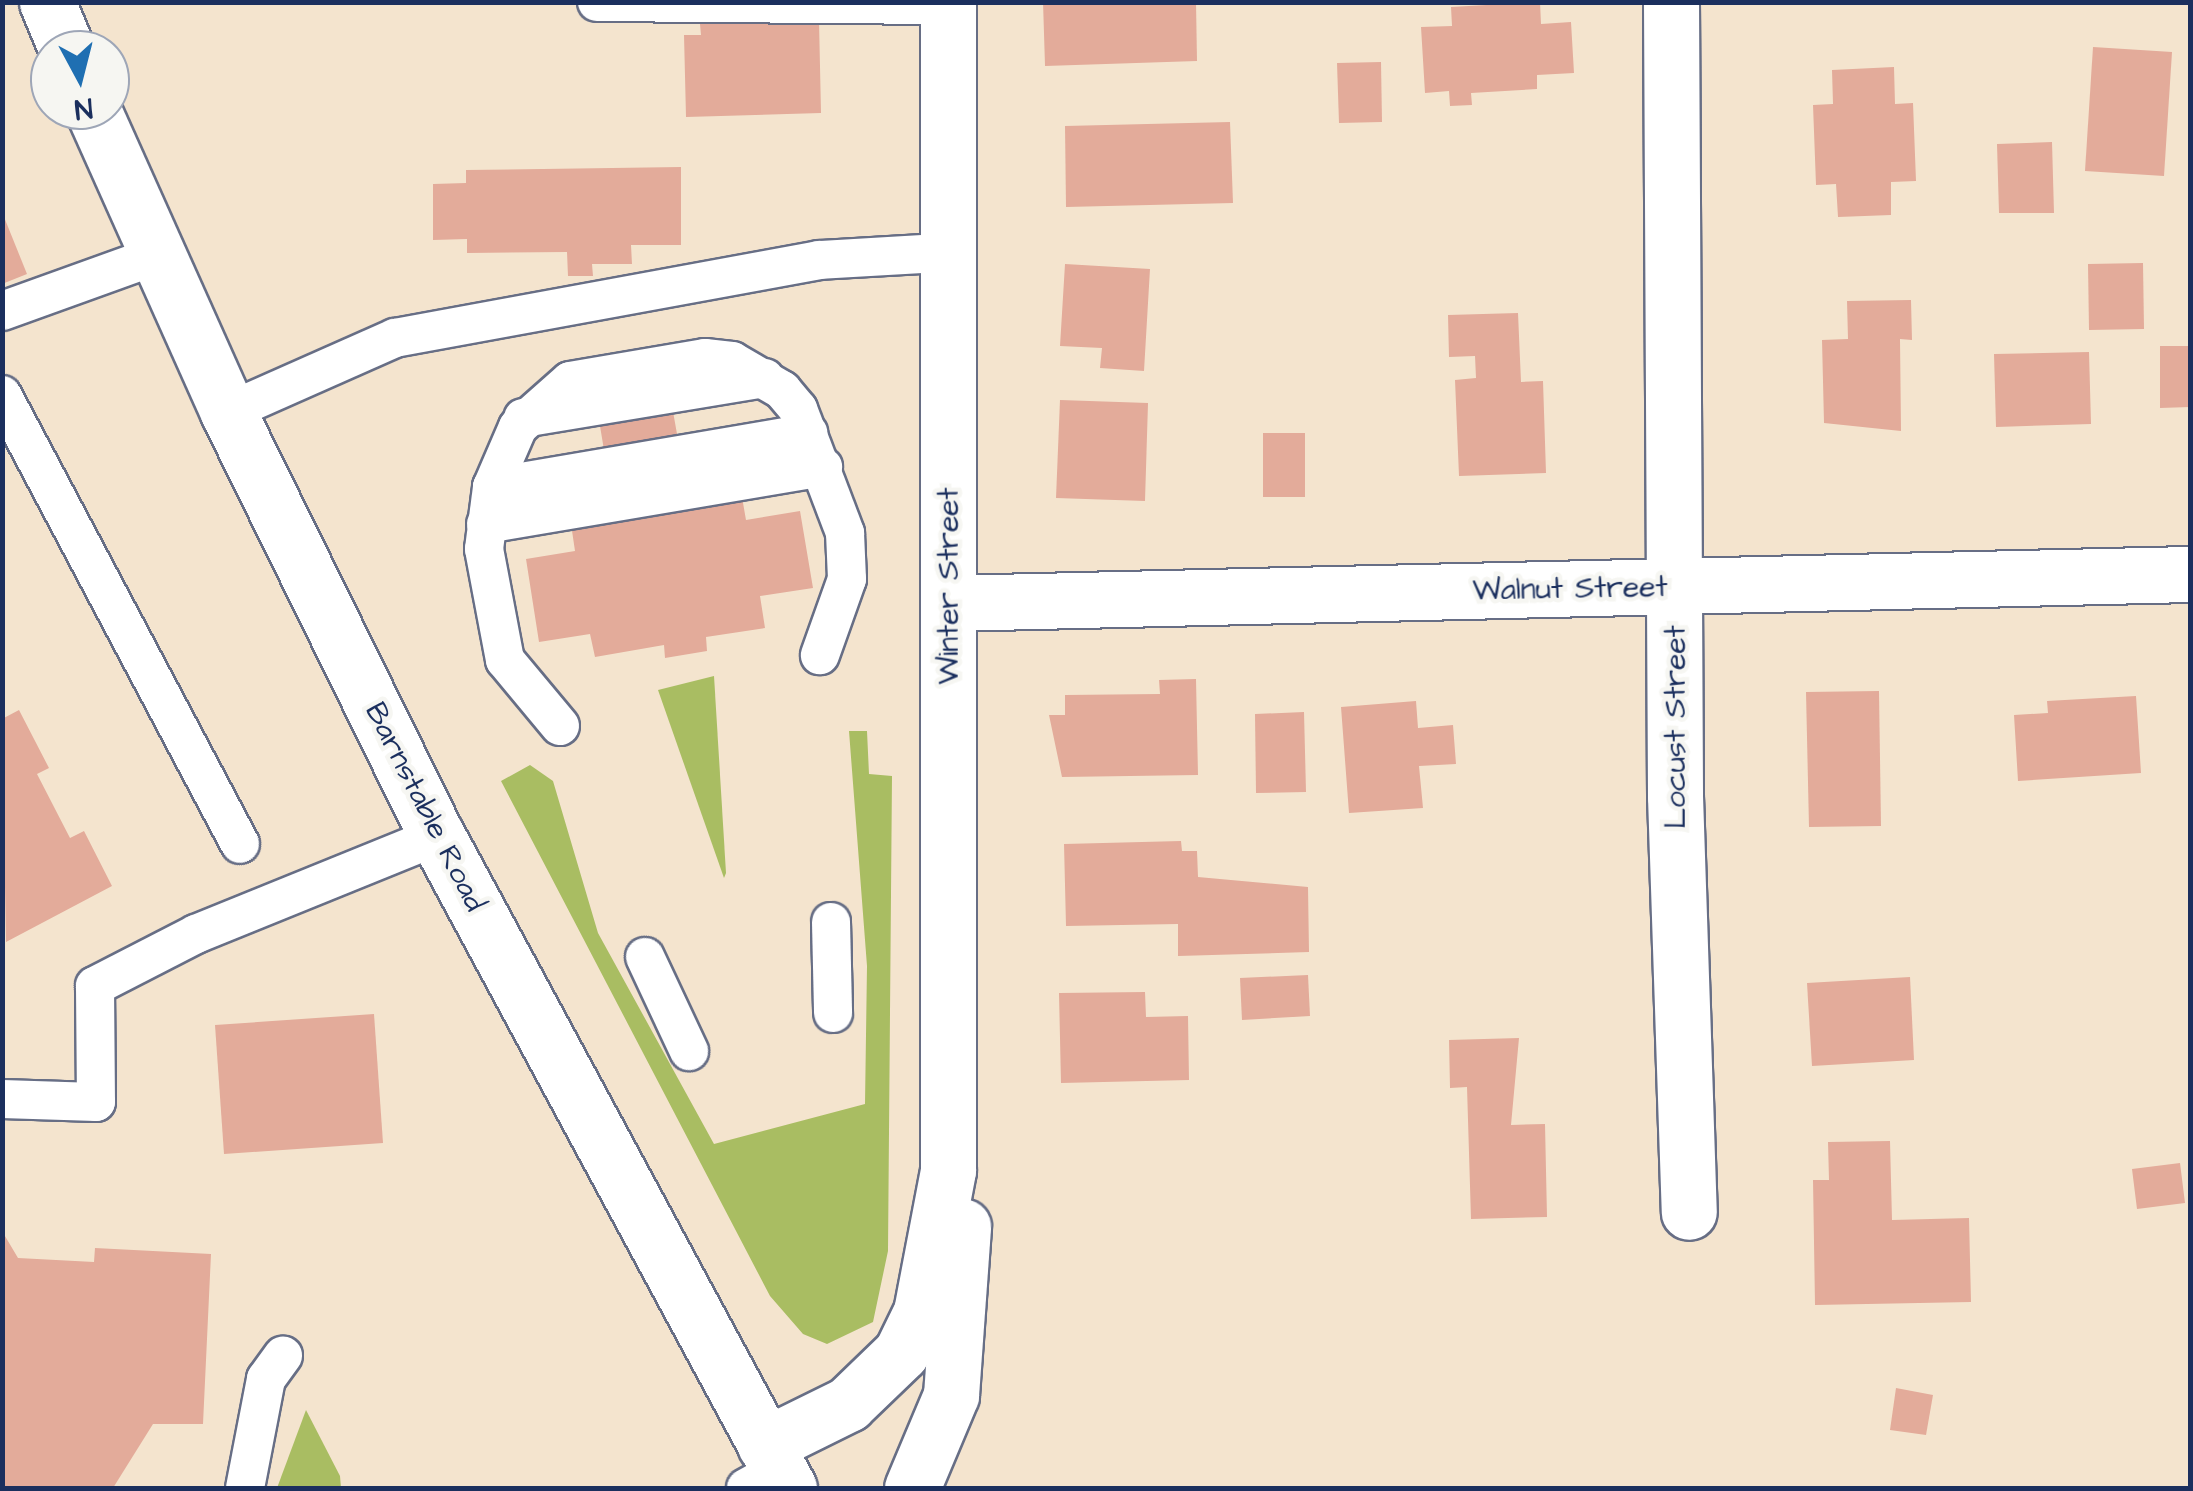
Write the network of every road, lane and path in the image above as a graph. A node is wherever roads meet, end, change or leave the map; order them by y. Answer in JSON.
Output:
{"nodes":[{"id":1,"x":47,"y":2,"type":"edge"},
{"id":2,"x":597,"y":2,"type":"edge"},
{"id":3,"x":1671,"y":2,"type":"edge"},
{"id":4,"x":948,"y":4,"type":"edge"},
{"id":5,"x":59,"y":30,"type":"edge"},
{"id":6,"x":101,"y":130,"type":"edge"},
{"id":7,"x":942,"y":253,"type":"junction"},
{"id":8,"x":155,"y":256,"type":"junction"},
{"id":9,"x":2,"y":312,"type":"edge"},
{"id":10,"x":2,"y":395,"type":"edge"},
{"id":11,"x":228,"y":412,"type":"junction"},
{"id":12,"x":808,"y":433,"type":"junction"},
{"id":13,"x":824,"y":467,"type":"junction"},
{"id":14,"x":492,"y":487,"type":"junction"},
{"id":15,"x":486,"y":524,"type":"junction"},
{"id":16,"x":2190,"y":574,"type":"edge"},
{"id":17,"x":1675,"y":586,"type":"junction"},
{"id":18,"x":950,"y":602,"type":"junction"},
{"id":19,"x":820,"y":655,"type":"dead end"},
{"id":20,"x":560,"y":726,"type":"dead end"},
{"id":21,"x":437,"y":836,"type":"junction"},
{"id":22,"x":240,"y":844,"type":"dead end"},
{"id":23,"x":831,"y":922,"type":"dead end"},
{"id":24,"x":645,"y":957,"type":"dead end"},
{"id":25,"x":833,"y":1014,"type":"dead end"},
{"id":26,"x":690,"y":1051,"type":"dead end"},
{"id":27,"x":2,"y":1099,"type":"edge"},
{"id":28,"x":948,"y":1170,"type":"junction"},
{"id":29,"x":1688,"y":1212,"type":"dead end"},
{"id":30,"x":283,"y":1356,"type":"dead end"},
{"id":31,"x":770,"y":1473,"type":"edge"},
{"id":32,"x":244,"y":1488,"type":"edge"},
{"id":33,"x":912,"y":1488,"type":"edge"}],
"edges":[{"from":1,"to":5,"type":"street"},
{"from":2,"to":4,"type":"lane"},
{"from":3,"to":17,"type":"street","name":"Locust Street"},
{"from":4,"to":7,"type":"street","name":"Winter Street"},
{"from":6,"to":8,"type":"street","name":"Barnstable Road"},
{"from":7,"to":11,"type":"lane"},
{"from":7,"to":18,"type":"street","name":"Winter Street"},
{"from":8,"to":9,"type":"lane"},
{"from":8,"to":11,"type":"street","name":"Barnstable Road"},
{"from":10,"to":22,"type":"lane"},
{"from":11,"to":21,"type":"street","name":"Barnstable Road"},
{"from":12,"to":13,"type":"lane"},
{"from":12,"to":14,"type":"lane"},
{"from":12,"to":14,"type":"lane"},
{"from":13,"to":15,"type":"lane"},
{"from":13,"to":19,"type":"lane"},
{"from":14,"to":15,"type":"lane"},
{"from":15,"to":20,"type":"lane"},
{"from":16,"to":17,"type":"street","name":"Walnut Street"},
{"from":17,"to":18,"type":"street","name":"Walnut Street"},
{"from":17,"to":29,"type":"street","name":"Locust Street"},
{"from":18,"to":28,"type":"street","name":"Winter Street"},
{"from":21,"to":27,"type":"lane"},
{"from":21,"to":31,"type":"street","name":"Barnstable Road"},
{"from":23,"to":25,"type":"lane"},
{"from":24,"to":26,"type":"lane"},
{"from":28,"to":31,"type":"street","name":"Winter Street"},
{"from":28,"to":33,"type":"street","name":"Winter Street"},
{"from":30,"to":32,"type":"lane"}]}
